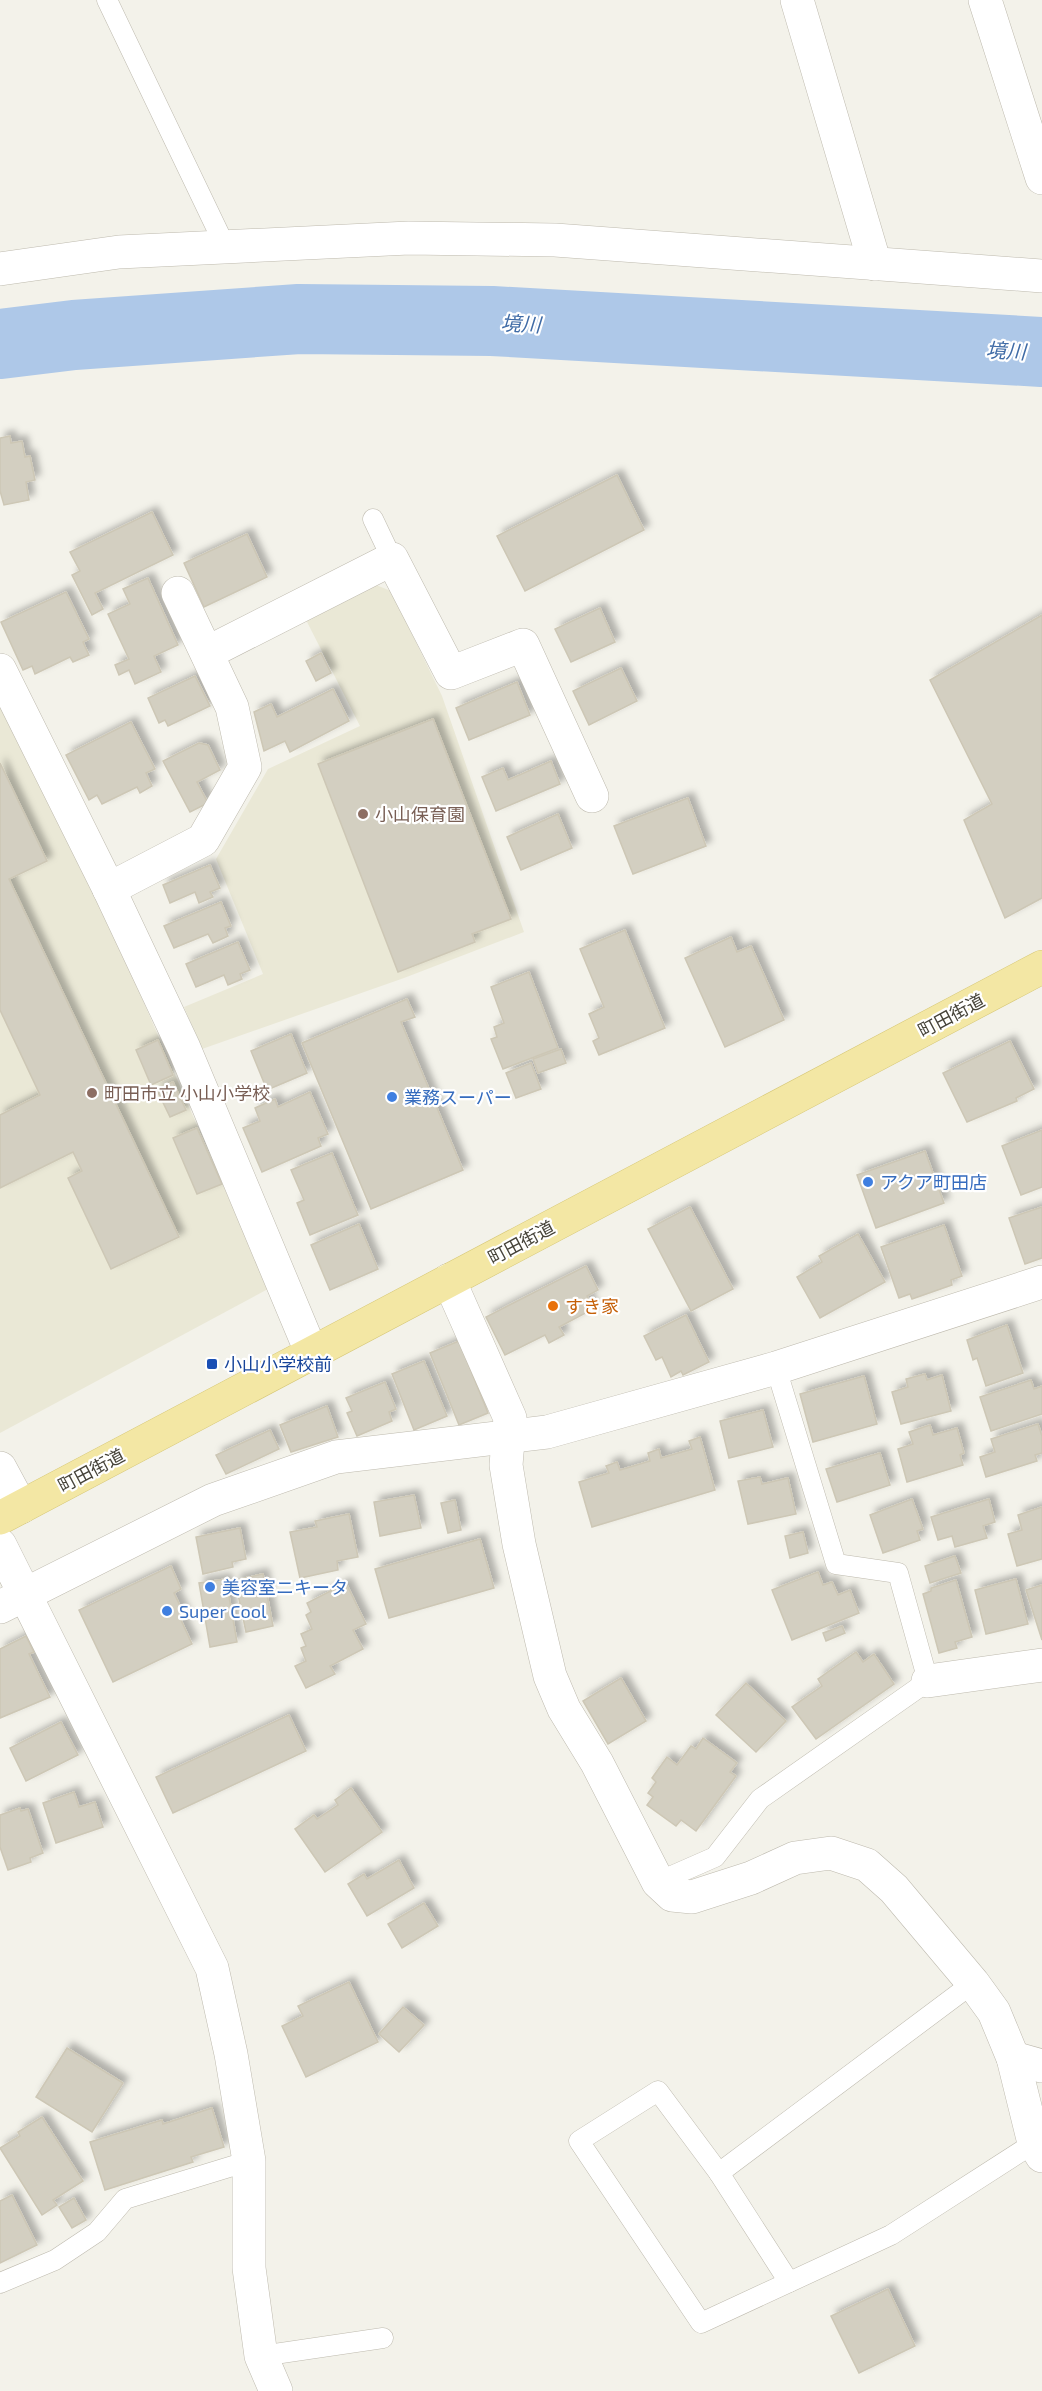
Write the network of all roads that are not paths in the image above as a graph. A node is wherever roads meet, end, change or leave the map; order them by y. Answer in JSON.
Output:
{"nodes":[{"id":1,"x":107,"y":0,"type":"edge"},
{"id":2,"x":797,"y":0,"type":"edge"},
{"id":3,"x":985,"y":0,"type":"edge"},
{"id":4,"x":1042,"y":178,"type":"edge"},
{"id":5,"x":225,"y":246,"type":"junction"},
{"id":6,"x":875,"y":264,"type":"junction"},
{"id":7,"x":0,"y":269,"type":"edge"},
{"id":8,"x":1042,"y":276,"type":"edge"},
{"id":9,"x":373,"y":519,"type":"dead end"},
{"id":10,"x":392,"y":559,"type":"junction"},
{"id":11,"x":178,"y":593,"type":"dead end"},
{"id":12,"x":207,"y":653,"type":"junction"},
{"id":13,"x":0,"y":670,"type":"edge"},
{"id":14,"x":592,"y":796,"type":"dead end"},
{"id":15,"x":109,"y":889,"type":"junction"},
{"id":16,"x":1042,"y":967,"type":"edge"},
{"id":17,"x":449,"y":1280,"type":"junction"},
{"id":18,"x":1042,"y":1282,"type":"edge"},
{"id":19,"x":312,"y":1354,"type":"junction"},
{"id":20,"x":776,"y":1368,"type":"junction"},
{"id":21,"x":508,"y":1437,"type":"junction"},
{"id":22,"x":0,"y":1468,"type":"edge"},
{"id":23,"x":11,"y":1513,"type":"edge"},
{"id":24,"x":0,"y":1545,"type":"edge"},
{"id":25,"x":13,"y":1600,"type":"edge"},
{"id":26,"x":1042,"y":1665,"type":"edge"},
{"id":27,"x":928,"y":1681,"type":"junction"},
{"id":28,"x":658,"y":1882,"type":"junction"},
{"id":29,"x":973,"y":1983,"type":"junction"},
{"id":30,"x":1028,"y":2062,"type":"edge"},
{"id":31,"x":1038,"y":2150,"type":"edge"},
{"id":32,"x":249,"y":2161,"type":"junction"},
{"id":33,"x":719,"y":2174,"type":"junction"},
{"id":34,"x":789,"y":2282,"type":"junction"},
{"id":35,"x":0,"y":2283,"type":"edge"},
{"id":36,"x":383,"y":2338,"type":"dead end"},
{"id":37,"x":261,"y":2356,"type":"junction"},
{"id":38,"x":276,"y":2391,"type":"edge"}],
"edges":[{"from":1,"to":5,"type":"lane"},
{"from":2,"to":6,"type":"street"},
{"from":3,"to":4,"type":"street"},
{"from":5,"to":6,"type":"street"},
{"from":5,"to":7,"type":"street"},
{"from":6,"to":8,"type":"street"},
{"from":9,"to":10,"type":"lane"},
{"from":10,"to":12,"type":"street"},
{"from":10,"to":14,"type":"street"},
{"from":11,"to":12,"type":"street"},
{"from":12,"to":15,"type":"street"},
{"from":13,"to":15,"type":"street"},
{"from":15,"to":19,"type":"street"},
{"from":16,"to":17,"type":"main road","name":"町田街道"},
{"from":17,"to":19,"type":"main road","name":"町田街道"},
{"from":17,"to":21,"type":"street"},
{"from":18,"to":20,"type":"street"},
{"from":19,"to":23,"type":"main road","name":"町田街道"},
{"from":20,"to":21,"type":"street"},
{"from":20,"to":27,"type":"lane"},
{"from":21,"to":25,"type":"street"},
{"from":21,"to":28,"type":"street"},
{"from":22,"to":23,"type":"street"},
{"from":24,"to":25,"type":"street"},
{"from":25,"to":32,"type":"street"},
{"from":26,"to":27,"type":"street"},
{"from":27,"to":28,"type":"lane"},
{"from":28,"to":29,"type":"street"},
{"from":29,"to":30,"type":"street"},
{"from":29,"to":33,"type":"lane"},
{"from":30,"to":31,"type":"street"},
{"from":31,"to":34,"type":"lane"},
{"from":32,"to":35,"type":"lane"},
{"from":32,"to":37,"type":"street"},
{"from":33,"to":34,"type":"lane"},
{"from":33,"to":34,"type":"lane"},
{"from":36,"to":37,"type":"lane"},
{"from":37,"to":38,"type":"street"}]}
